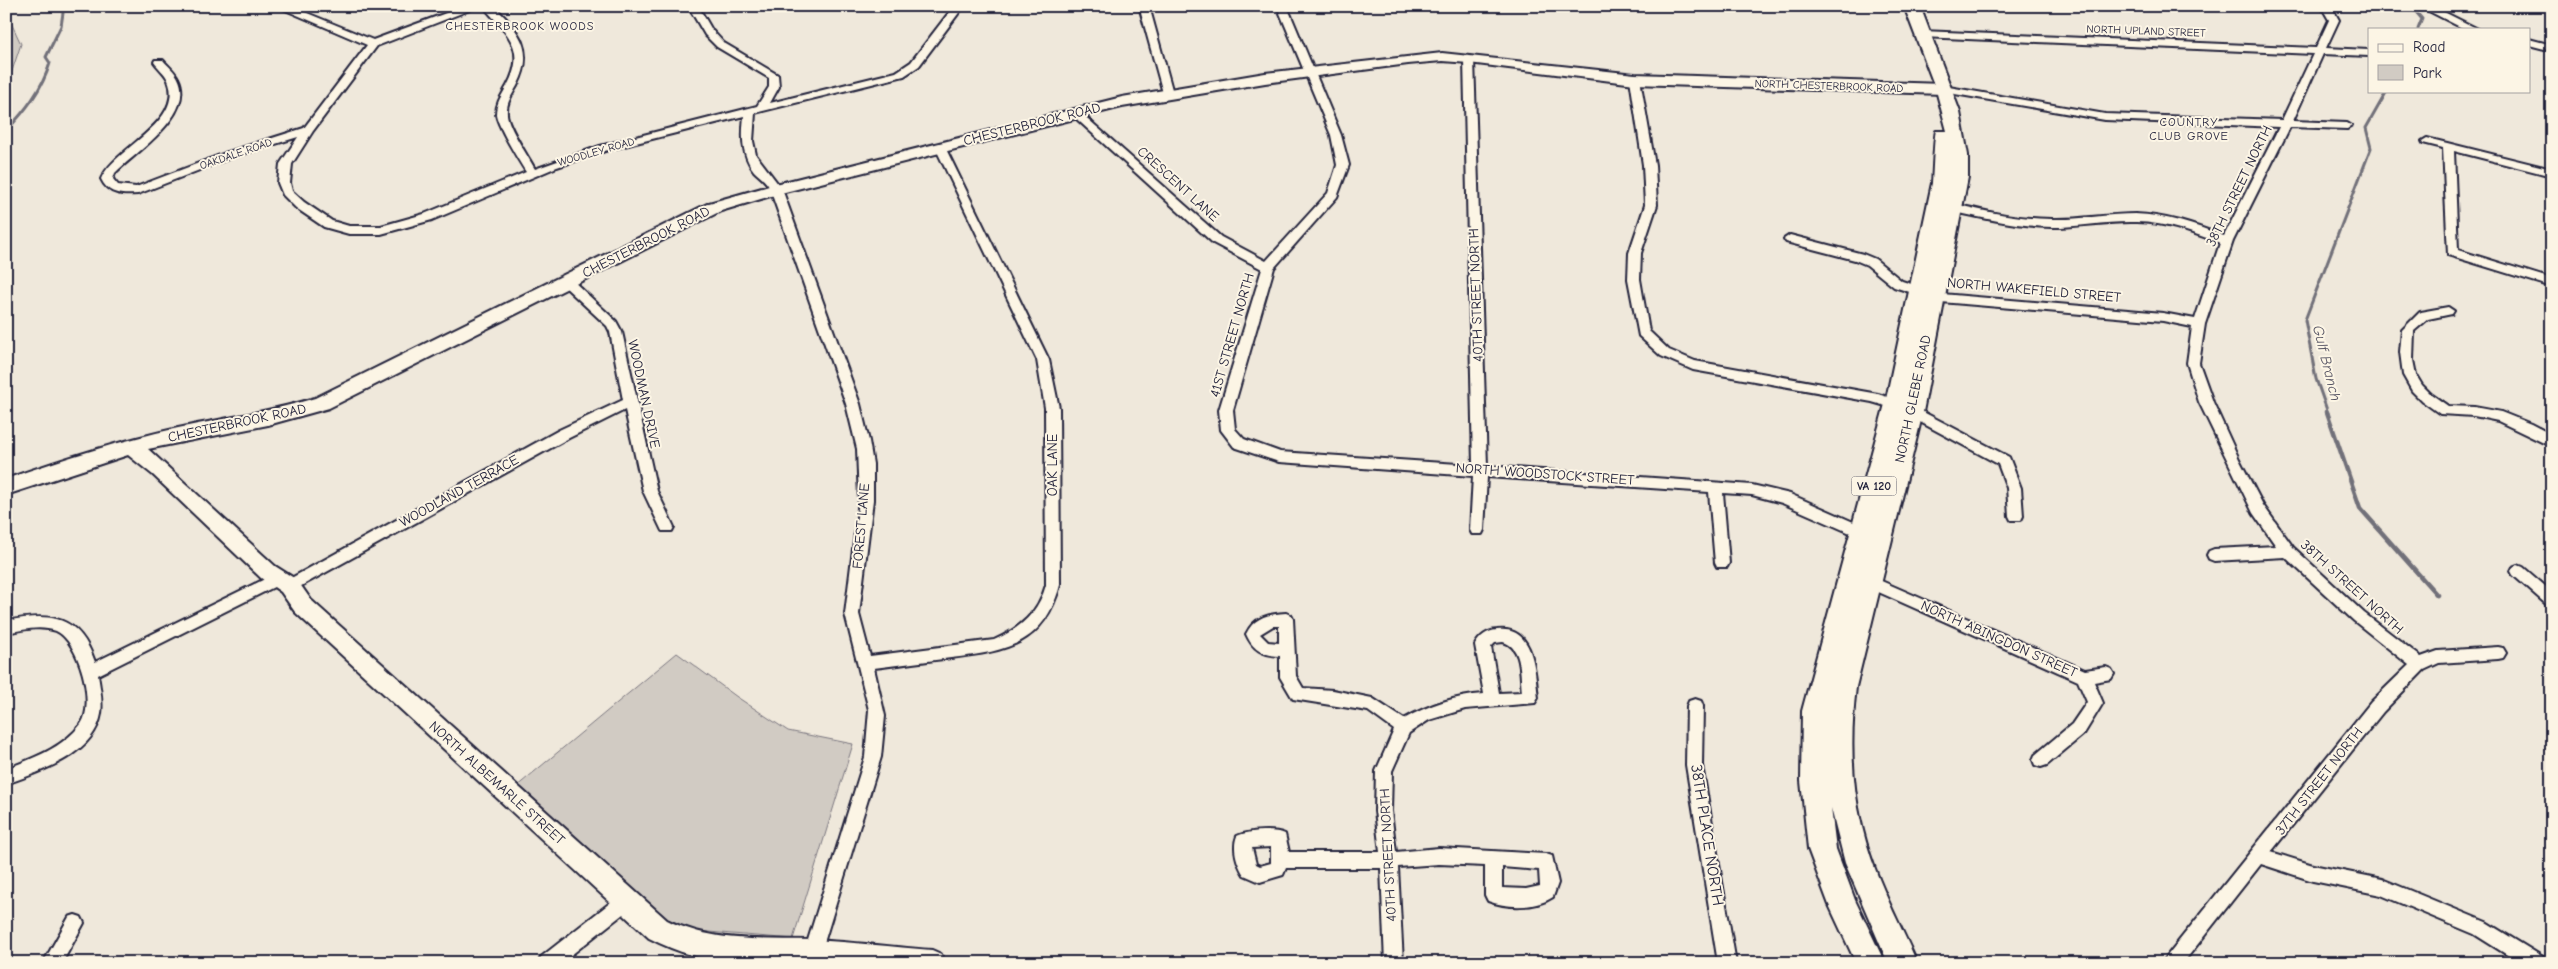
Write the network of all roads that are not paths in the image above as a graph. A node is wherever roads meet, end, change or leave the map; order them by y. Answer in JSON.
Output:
{"nodes":[{"id":1,"x":281,"y":6,"type":"edge"},
{"id":2,"x":475,"y":6,"type":"edge"},
{"id":3,"x":488,"y":6,"type":"edge"},
{"id":4,"x":693,"y":6,"type":"edge"},
{"id":5,"x":959,"y":6,"type":"edge"},
{"id":6,"x":1144,"y":6,"type":"edge"},
{"id":7,"x":1282,"y":6,"type":"edge"},
{"id":8,"x":1900,"y":6,"type":"edge"},
{"id":9,"x":1912,"y":6,"type":"edge"},
{"id":10,"x":2326,"y":6,"type":"edge"},
{"id":11,"x":2424,"y":6,"type":"edge"},
{"id":12,"x":2471,"y":28,"type":"edge"},
{"id":13,"x":1922,"y":34,"type":"junction"},
{"id":14,"x":2530,"y":42,"type":"edge"},
{"id":15,"x":372,"y":44,"type":"junction"},
{"id":16,"x":2552,"y":47,"type":"edge"},
{"id":17,"x":2319,"y":50,"type":"junction"},
{"id":18,"x":2368,"y":53,"type":"edge"},
{"id":19,"x":1469,"y":59,"type":"junction"},
{"id":20,"x":159,"y":62,"type":"dead end"},
{"id":21,"x":1311,"y":73,"type":"junction"},
{"id":22,"x":1635,"y":79,"type":"junction"},
{"id":23,"x":1936,"y":89,"type":"junction"},
{"id":24,"x":1168,"y":93,"type":"junction"},
{"id":25,"x":755,"y":110,"type":"junction"},
{"id":26,"x":1075,"y":113,"type":"junction"},
{"id":27,"x":2286,"y":124,"type":"junction"},
{"id":28,"x":2347,"y":126,"type":"dead end"},
{"id":29,"x":308,"y":130,"type":"junction"},
{"id":30,"x":2427,"y":141,"type":"dead end"},
{"id":31,"x":940,"y":147,"type":"junction"},
{"id":32,"x":2448,"y":147,"type":"junction"},
{"id":33,"x":2552,"y":173,"type":"edge"},
{"id":34,"x":532,"y":174,"type":"junction"},
{"id":35,"x":776,"y":189,"type":"junction"},
{"id":36,"x":1945,"y":205,"type":"junction"},
{"id":37,"x":1790,"y":239,"type":"dead end"},
{"id":38,"x":2227,"y":240,"type":"junction"},
{"id":39,"x":1268,"y":266,"type":"junction"},
{"id":40,"x":567,"y":282,"type":"junction"},
{"id":41,"x":2552,"y":283,"type":"edge"},
{"id":42,"x":1927,"y":294,"type":"junction"},
{"id":43,"x":2448,"y":311,"type":"dead end"},
{"id":44,"x":2198,"y":324,"type":"junction"},
{"id":45,"x":631,"y":402,"type":"junction"},
{"id":46,"x":1904,"y":408,"type":"junction"},
{"id":47,"x":1228,"y":430,"type":"joint"},
{"id":48,"x":2552,"y":442,"type":"edge"},
{"id":49,"x":132,"y":447,"type":"junction"},
{"id":50,"x":1480,"y":470,"type":"junction"},
{"id":51,"x":1715,"y":486,"type":"junction"},
{"id":52,"x":6,"y":487,"type":"edge"},
{"id":53,"x":2016,"y":516,"type":"dead end"},
{"id":54,"x":667,"y":527,"type":"dead end"},
{"id":55,"x":1477,"y":530,"type":"dead end"},
{"id":56,"x":1862,"y":532,"type":"junction"},
{"id":57,"x":2288,"y":551,"type":"junction"},
{"id":58,"x":2214,"y":555,"type":"dead end"},
{"id":59,"x":1722,"y":563,"type":"dead end"},
{"id":60,"x":2518,"y":571,"type":"dead end"},
{"id":61,"x":283,"y":582,"type":"junction"},
{"id":62,"x":1870,"y":582,"type":"junction"},
{"id":63,"x":2552,"y":601,"type":"edge"},
{"id":64,"x":6,"y":627,"type":"edge"},
{"id":65,"x":1288,"y":650,"type":"dead end"},
{"id":66,"x":2498,"y":654,"type":"dead end"},
{"id":67,"x":864,"y":663,"type":"junction"},
{"id":68,"x":2419,"y":665,"type":"junction"},
{"id":69,"x":90,"y":672,"type":"junction"},
{"id":70,"x":2106,"y":674,"type":"dead end"},
{"id":71,"x":2084,"y":676,"type":"junction"},
{"id":72,"x":1493,"y":700,"type":"junction"},
{"id":73,"x":1695,"y":706,"type":"dead end"},
{"id":74,"x":1404,"y":728,"type":"junction"},
{"id":75,"x":2041,"y":760,"type":"dead end"},
{"id":76,"x":6,"y":778,"type":"edge"},
{"id":77,"x":2260,"y":856,"type":"junction"},
{"id":78,"x":1493,"y":858,"type":"dead end"},
{"id":79,"x":1281,"y":860,"type":"dead end"},
{"id":80,"x":1389,"y":860,"type":"junction"},
{"id":81,"x":626,"y":901,"type":"junction"},
{"id":82,"x":75,"y":923,"type":"dead end"},
{"id":83,"x":812,"y":953,"type":"junction"},
{"id":84,"x":52,"y":963,"type":"edge"},
{"id":85,"x":547,"y":963,"type":"edge"},
{"id":86,"x":932,"y":963,"type":"edge"},
{"id":87,"x":1394,"y":963,"type":"edge"},
{"id":88,"x":1727,"y":963,"type":"edge"},
{"id":89,"x":1871,"y":963,"type":"edge"},
{"id":90,"x":1903,"y":963,"type":"edge"},
{"id":91,"x":2172,"y":963,"type":"edge"},
{"id":92,"x":2537,"y":963,"type":"edge"}],
"edges":[{"from":1,"to":15,"type":"street"},
{"from":2,"to":15,"type":"street"},
{"from":3,"to":34,"type":"street"},
{"from":4,"to":25,"type":"street","name":"FOREST LANE"},
{"from":5,"to":25,"type":"street","name":"WOODLEY ROAD"},
{"from":6,"to":24,"type":"street"},
{"from":7,"to":21,"type":"street","name":"41ST STREET NORTH"},
{"from":8,"to":23,"type":"main road","name":"NORTH GLEBE ROAD","number":"VA 120"},
{"from":9,"to":13,"type":"main road","name":"NORTH GLEBE ROAD","number":"VA 120"},
{"from":10,"to":17,"type":"street","name":"38TH STREET NORTH"},
{"from":11,"to":12,"type":"street"},
{"from":13,"to":17,"type":"street","name":"NORTH UPLAND STREET"},
{"from":13,"to":23,"type":"main road","name":"NORTH GLEBE ROAD","number":"VA 120"},
{"from":14,"to":16,"type":"street"},
{"from":15,"to":29,"type":"street"},
{"from":17,"to":18,"type":"street","name":"NORTH UPLAND STREET"},
{"from":17,"to":27,"type":"street","name":"38TH STREET NORTH"},
{"from":19,"to":21,"type":"street","name":"NORTH CHESTERBROOK ROAD"},
{"from":19,"to":22,"type":"street","name":"NORTH CHESTERBROOK ROAD"},
{"from":19,"to":50,"type":"street","name":"40TH STREET NORTH"},
{"from":20,"to":29,"type":"street","name":"OAKDALE ROAD"},
{"from":21,"to":24,"type":"street","name":"CHESTERBROOK ROAD"},
{"from":21,"to":39,"type":"street","name":"41ST STREET NORTH"},
{"from":22,"to":23,"type":"street","name":"NORTH CHESTERBROOK ROAD"},
{"from":22,"to":46,"type":"street"},
{"from":23,"to":27,"type":"street","name":"NORTH CHESTERBROOK ROAD"},
{"from":23,"to":36,"type":"main road","name":"NORTH GLEBE ROAD","number":"VA 120"},
{"from":24,"to":26,"type":"street","name":"CHESTERBROOK ROAD"},
{"from":25,"to":34,"type":"street","name":"WOODLEY ROAD"},
{"from":25,"to":35,"type":"street","name":"FOREST LANE"},
{"from":26,"to":31,"type":"street","name":"CHESTERBROOK ROAD"},
{"from":26,"to":39,"type":"street","name":"CRESCENT LANE"},
{"from":27,"to":28,"type":"street","name":"NORTH CHESTERBROOK ROAD"},
{"from":27,"to":38,"type":"street","name":"38TH STREET NORTH"},
{"from":29,"to":34,"type":"street","name":"WOODLEY ROAD"},
{"from":30,"to":32,"type":"street"},
{"from":31,"to":35,"type":"street","name":"CHESTERBROOK ROAD"},
{"from":31,"to":67,"type":"street","name":"OAK LANE"},
{"from":32,"to":33,"type":"street"},
{"from":32,"to":41,"type":"street"},
{"from":35,"to":40,"type":"street","name":"CHESTERBROOK ROAD"},
{"from":35,"to":67,"type":"street","name":"FOREST LANE"},
{"from":36,"to":38,"type":"street"},
{"from":36,"to":42,"type":"main road","name":"NORTH GLEBE ROAD","number":"VA 120"},
{"from":37,"to":42,"type":"street","name":"NORTH WAKEFIELD STREET"},
{"from":38,"to":44,"type":"street","name":"38TH STREET NORTH"},
{"from":39,"to":47,"type":"street","name":"41ST STREET NORTH"},
{"from":40,"to":45,"type":"street","name":"WOODMAN DRIVE"},
{"from":40,"to":49,"type":"street","name":"CHESTERBROOK ROAD"},
{"from":42,"to":44,"type":"street","name":"NORTH WAKEFIELD STREET"},
{"from":42,"to":46,"type":"main road","name":"NORTH GLEBE ROAD","number":"VA 120"},
{"from":43,"to":48,"type":"street"},
{"from":44,"to":57,"type":"street","name":"38TH STREET NORTH"},
{"from":45,"to":54,"type":"street","name":"WOODMAN DRIVE"},
{"from":45,"to":61,"type":"street","name":"WOODLAND TERRACE"},
{"from":46,"to":53,"type":"street"},
{"from":46,"to":56,"type":"main road","name":"NORTH GLEBE ROAD","number":"VA 120"},
{"from":46,"to":62,"type":"main road","name":"NORTH GLEBE ROAD","number":"VA 120"},
{"from":47,"to":50,"type":"street","name":"NORTH WOODSTOCK STREET"},
{"from":49,"to":52,"type":"street","name":"CHESTERBROOK ROAD"},
{"from":49,"to":61,"type":"street","name":"NORTH ALBEMARLE STREET"},
{"from":50,"to":51,"type":"street","name":"NORTH WOODSTOCK STREET"},
{"from":50,"to":55,"type":"street","name":"40TH STREET NORTH"},
{"from":51,"to":56,"type":"street","name":"NORTH WOODSTOCK STREET"},
{"from":51,"to":59,"type":"street"},
{"from":56,"to":89,"type":"main road","name":"NORTH GLEBE ROAD","number":"VA 120"},
{"from":57,"to":58,"type":"street"},
{"from":57,"to":68,"type":"street","name":"38TH STREET NORTH"},
{"from":60,"to":63,"type":"street"},
{"from":61,"to":69,"type":"street","name":"WOODLAND TERRACE"},
{"from":61,"to":81,"type":"street","name":"NORTH ALBEMARLE STREET"},
{"from":62,"to":71,"type":"street","name":"NORTH ABINGDON STREET"},
{"from":62,"to":90,"type":"main road","name":"NORTH GLEBE ROAD","number":"VA 120"},
{"from":64,"to":69,"type":"street"},
{"from":65,"to":74,"type":"street"},
{"from":66,"to":68,"type":"street","name":"37TH STREET NORTH"},
{"from":67,"to":83,"type":"street","name":"FOREST LANE"},
{"from":68,"to":77,"type":"street","name":"37TH STREET NORTH"},
{"from":69,"to":76,"type":"street"},
{"from":70,"to":71,"type":"street"},
{"from":71,"to":75,"type":"street","name":"NORTH ABINGDON STREET"},
{"from":72,"to":72,"type":"street"},
{"from":72,"to":74,"type":"street"},
{"from":73,"to":88,"type":"street","name":"38TH PLACE NORTH"},
{"from":74,"to":80,"type":"street","name":"40TH STREET NORTH"},
{"from":77,"to":91,"type":"street","name":"37TH STREET NORTH"},
{"from":77,"to":92,"type":"street"},
{"from":78,"to":80,"type":"street"},
{"from":79,"to":80,"type":"street"},
{"from":80,"to":87,"type":"street","name":"40TH STREET NORTH"},
{"from":81,"to":83,"type":"street","name":"NORTH ALBEMARLE STREET"},
{"from":81,"to":85,"type":"street"},
{"from":82,"to":84,"type":"street"},
{"from":83,"to":86,"type":"street","name":"NORTH ALBEMARLE STREET"}]}
